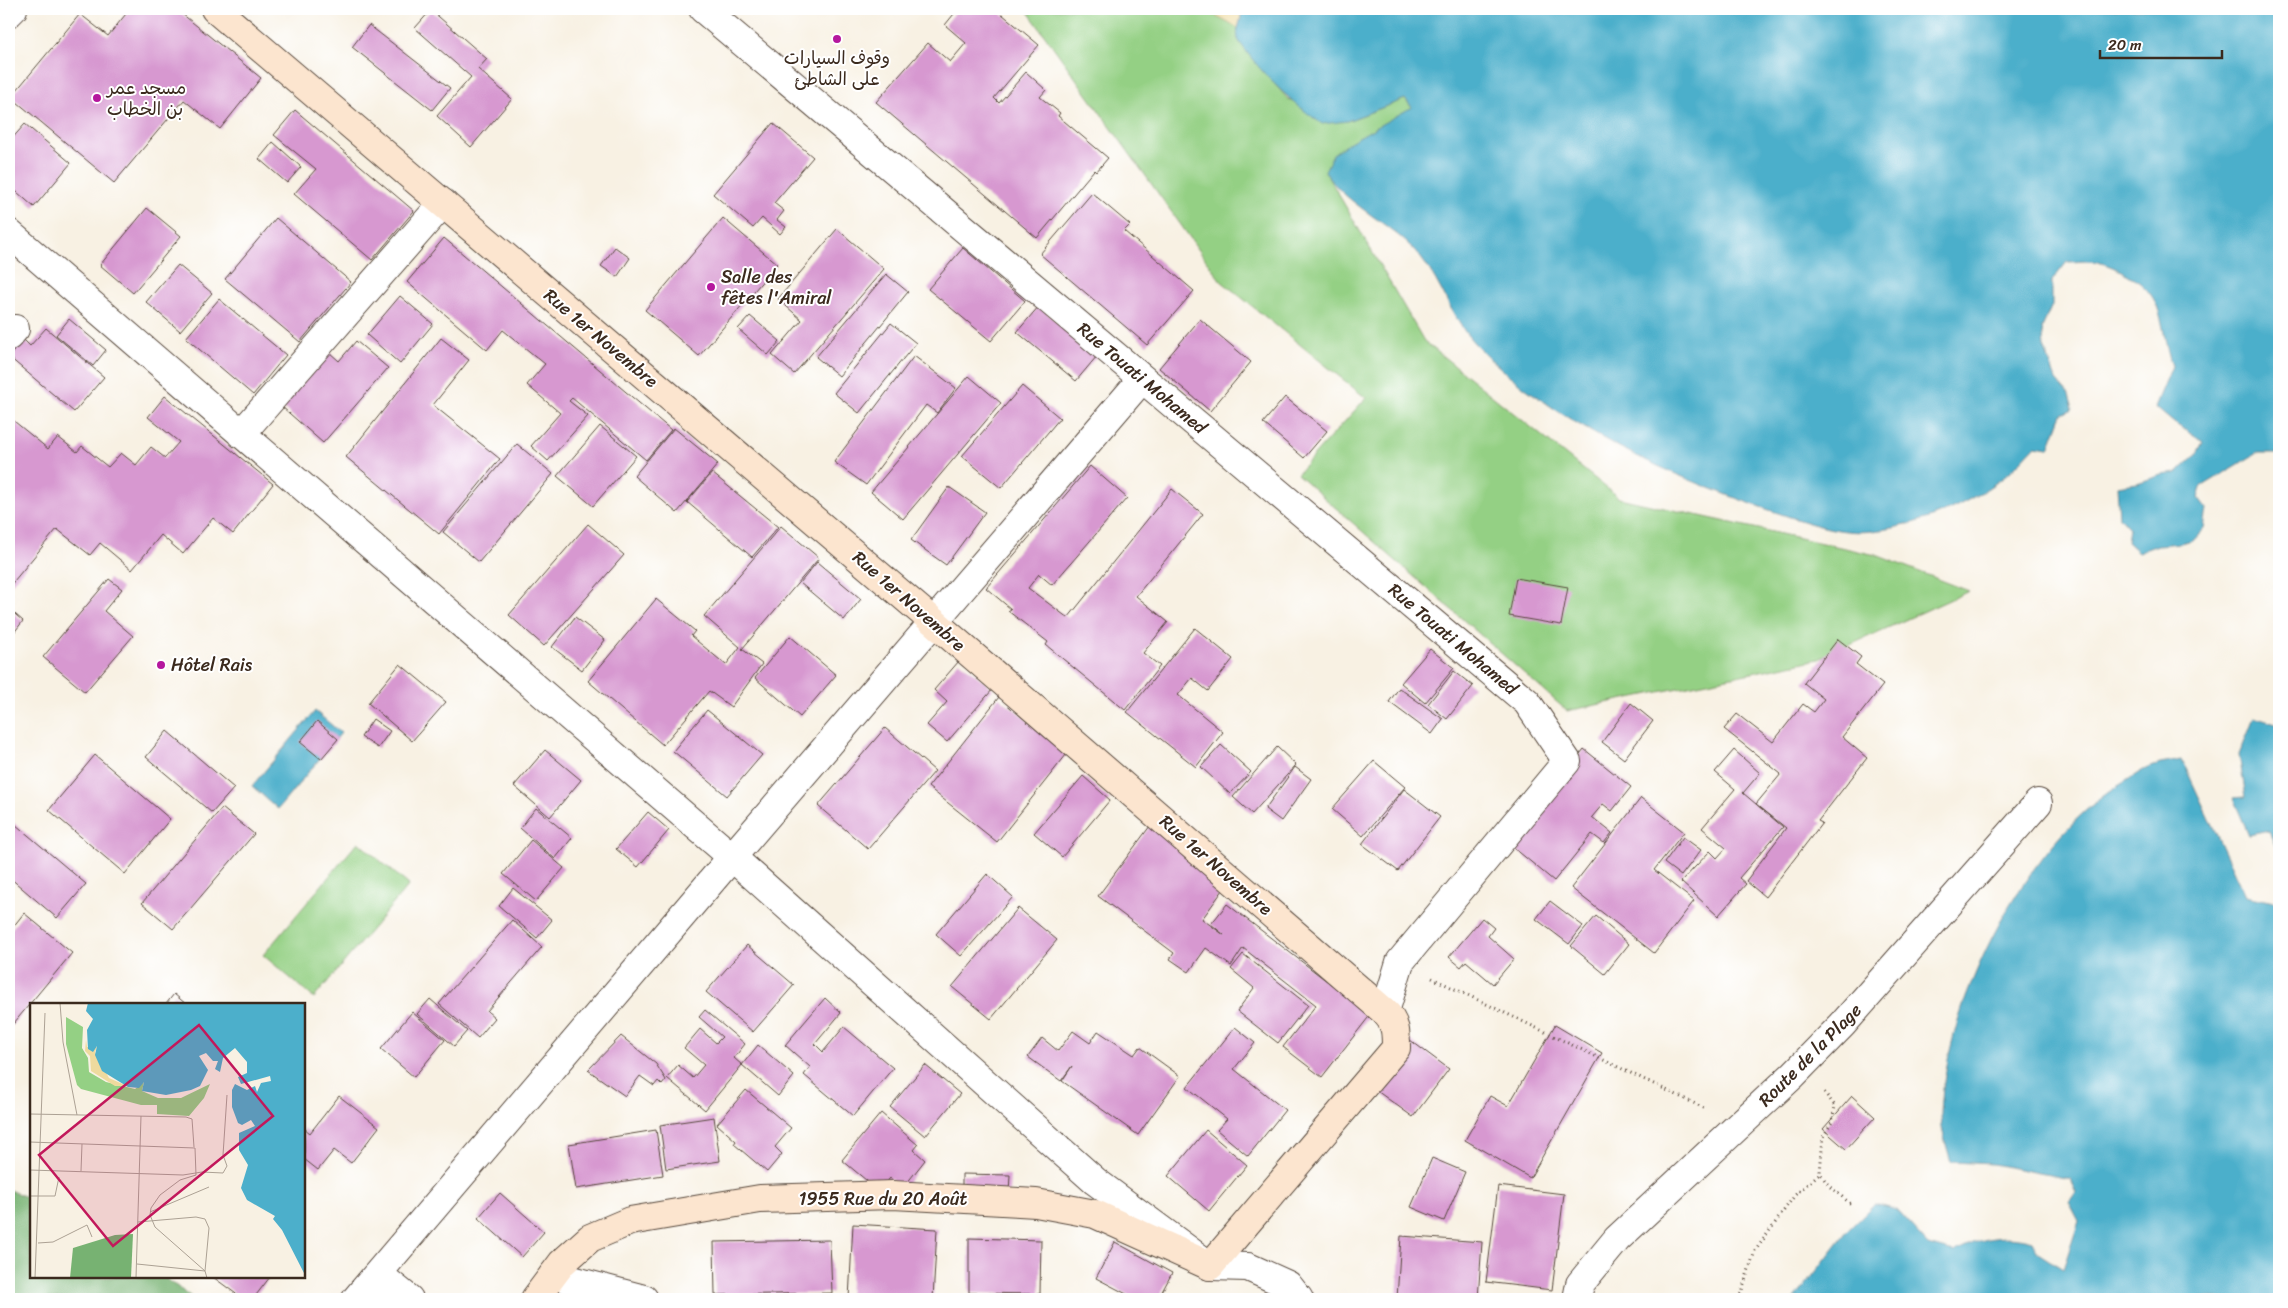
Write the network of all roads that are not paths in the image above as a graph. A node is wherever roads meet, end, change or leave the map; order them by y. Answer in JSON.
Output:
{"nodes":[{"id":1,"x":13,"y":9,"type":"edge"},
{"id":2,"x":215,"y":9,"type":"edge"},
{"id":3,"x":703,"y":9,"type":"edge"},
{"id":4,"x":9,"y":13,"type":"edge"},
{"id":5,"x":443,"y":203,"type":"junction"},
{"id":6,"x":9,"y":233,"type":"edge"},
{"id":7,"x":1142,"y":379,"type":"junction"},
{"id":8,"x":240,"y":434,"type":"junction"},
{"id":9,"x":935,"y":623,"type":"junction"},
{"id":10,"x":2038,"y":803,"type":"dead end"},
{"id":11,"x":732,"y":857,"type":"junction"},
{"id":12,"x":1385,"y":1012,"type":"junction"},
{"id":13,"x":1210,"y":1266,"type":"junction"},
{"id":14,"x":378,"y":1274,"type":"junction"},
{"id":15,"x":553,"y":1276,"type":"junction"},
{"id":16,"x":356,"y":1299,"type":"edge"},
{"id":17,"x":409,"y":1299,"type":"edge"},
{"id":18,"x":535,"y":1299,"type":"edge"},
{"id":19,"x":644,"y":1299,"type":"edge"},
{"id":20,"x":1299,"y":1299,"type":"edge"},
{"id":21,"x":1577,"y":1299,"type":"edge"}],
"edges":[{"from":1,"to":4,"type":"street"},
{"from":2,"to":5,"type":"main road","name":"Rue 1er Novembre"},
{"from":3,"to":7,"type":"street","name":"Rue Touati Mohamed"},
{"from":5,"to":8,"type":"street"},
{"from":5,"to":9,"type":"main road","name":"Rue 1er Novembre"},
{"from":6,"to":8,"type":"street"},
{"from":7,"to":9,"type":"street"},
{"from":7,"to":12,"type":"street","name":"Rue Touati Mohamed"},
{"from":8,"to":11,"type":"street"},
{"from":9,"to":11,"type":"street"},
{"from":9,"to":12,"type":"main road","name":"Rue 1er Novembre"},
{"from":10,"to":21,"type":"street","name":"Route de la Plage"},
{"from":11,"to":13,"type":"street"},
{"from":11,"to":14,"type":"street"},
{"from":12,"to":13,"type":"main road","name":"Rue 1er Novembre"},
{"from":13,"to":15,"type":"main road","name":"1955 Rue du 20 Août"},
{"from":13,"to":20,"type":"street"},
{"from":14,"to":16,"type":"street"},
{"from":14,"to":17,"type":"street"},
{"from":15,"to":18,"type":"main road","name":"1955 Rue du 20 Août"},
{"from":15,"to":19,"type":"street"}]}
